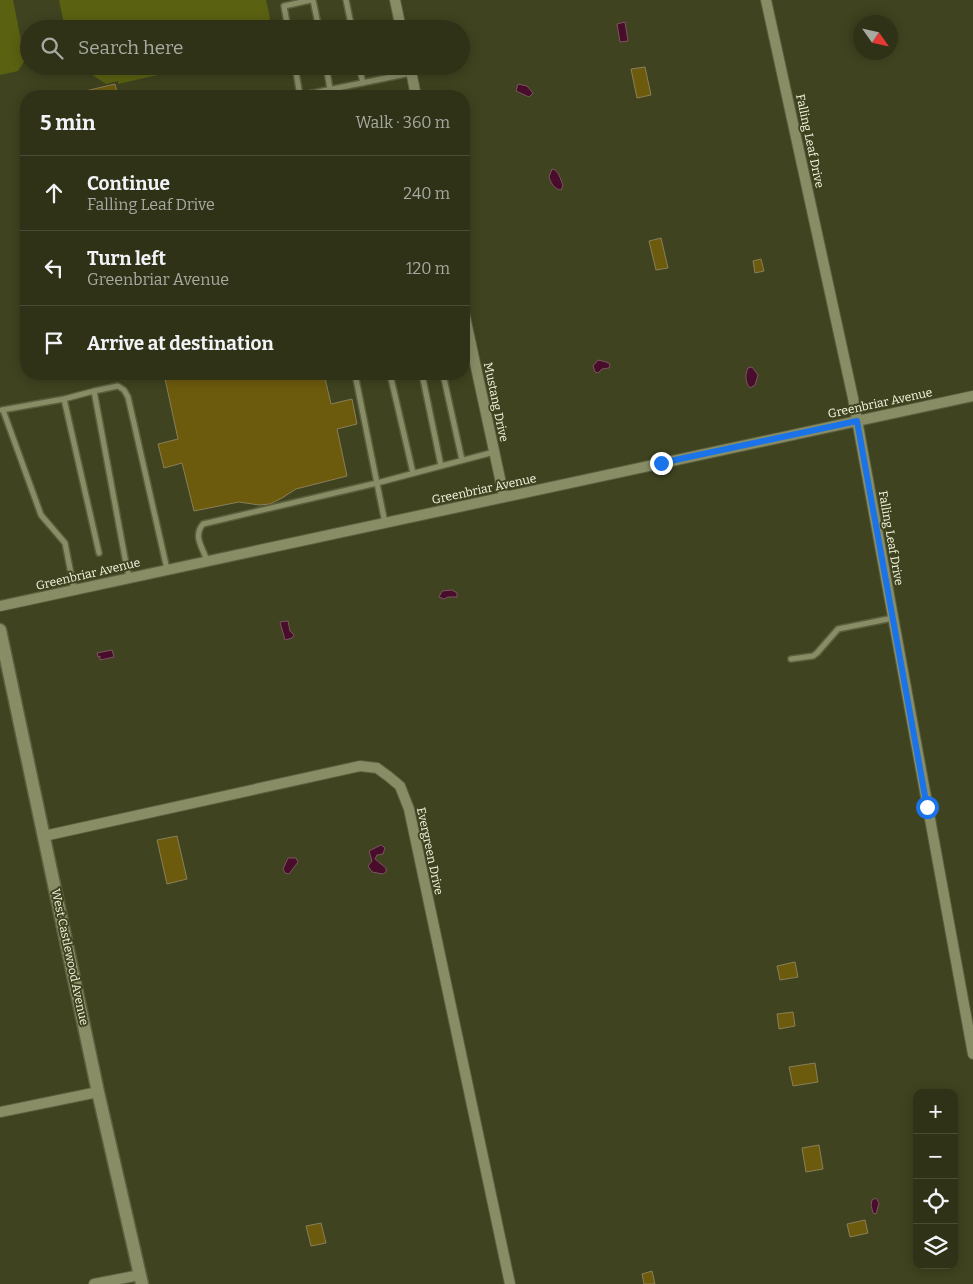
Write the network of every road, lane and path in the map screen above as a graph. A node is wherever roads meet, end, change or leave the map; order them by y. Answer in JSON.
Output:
{"nodes":[{"id":1,"x":312,"y":0,"type":"edge"},
{"id":2,"x":346,"y":0,"type":"edge"},
{"id":3,"x":395,"y":0,"type":"edge"},
{"id":4,"x":766,"y":0,"type":"edge"},
{"id":5,"x":286,"y":20,"type":"edge"},
{"id":6,"x":317,"y":20,"type":"edge"},
{"id":7,"x":350,"y":20,"type":"edge"},
{"id":8,"x":400,"y":20,"type":"edge"},
{"id":9,"x":296,"y":75,"type":"edge"},
{"id":10,"x":328,"y":75,"type":"edge"},
{"id":11,"x":361,"y":75,"type":"edge"},
{"id":12,"x":390,"y":75,"type":"edge"},
{"id":13,"x":411,"y":75,"type":"edge"},
{"id":14,"x":363,"y":83,"type":"junction"},
{"id":15,"x":298,"y":90,"type":"edge"},
{"id":16,"x":330,"y":90,"type":"joint"},
{"id":17,"x":415,"y":90,"type":"edge"},
{"id":18,"x":470,"y":339,"type":"edge"},
{"id":19,"x":356,"y":380,"type":"edge"},
{"id":20,"x":391,"y":380,"type":"edge"},
{"id":21,"x":423,"y":380,"type":"edge"},
{"id":22,"x":444,"y":380,"type":"edge"},
{"id":23,"x":94,"y":391,"type":"junction"},
{"id":24,"x":973,"y":396,"type":"edge"},
{"id":25,"x":64,"y":399,"type":"junction"},
{"id":26,"x":2,"y":410,"type":"edge"},
{"id":27,"x":857,"y":421,"type":"junction"},
{"id":28,"x":495,"y":452,"type":"junction"},
{"id":29,"x":462,"y":460,"type":"junction"},
{"id":30,"x":441,"y":466,"type":"junction"},
{"id":31,"x":413,"y":473,"type":"junction"},
{"id":32,"x":377,"y":483,"type":"junction"},
{"id":33,"x":504,"y":497,"type":"junction"},
{"id":34,"x":385,"y":523,"type":"junction"},
{"id":35,"x":99,"y":553,"type":"dead end"},
{"id":36,"x":207,"y":560,"type":"junction"},
{"id":37,"x":167,"y":569,"type":"junction"},
{"id":38,"x":129,"y":577,"type":"junction"},
{"id":39,"x":74,"y":589,"type":"junction"},
{"id":40,"x":0,"y":606,"type":"edge"},
{"id":41,"x":893,"y":618,"type":"junction"},
{"id":42,"x":0,"y":630,"type":"edge"},
{"id":43,"x":791,"y":658,"type":"dead end"},
{"id":44,"x":44,"y":836,"type":"junction"},
{"id":45,"x":973,"y":1054,"type":"edge"},
{"id":46,"x":98,"y":1092,"type":"junction"},
{"id":47,"x":0,"y":1112,"type":"edge"},
{"id":48,"x":141,"y":1279,"type":"edge"},
{"id":49,"x":94,"y":1284,"type":"edge"},
{"id":50,"x":510,"y":1284,"type":"edge"}],
"edges":[{"from":1,"to":5,"type":"lane"},
{"from":1,"to":6,"type":"lane"},
{"from":2,"to":7,"type":"lane"},
{"from":3,"to":8,"type":"street"},
{"from":4,"to":27,"type":"street","name":"Falling Leaf Drive"},
{"from":9,"to":15,"type":"lane"},
{"from":10,"to":16,"type":"lane"},
{"from":11,"to":14,"type":"lane"},
{"from":12,"to":14,"type":"lane"},
{"from":13,"to":17,"type":"street"},
{"from":14,"to":16,"type":"lane"},
{"from":18,"to":28,"type":"street","name":"Mustang Drive"},
{"from":19,"to":32,"type":"lane"},
{"from":20,"to":31,"type":"lane"},
{"from":21,"to":30,"type":"lane"},
{"from":22,"to":29,"type":"lane"},
{"from":23,"to":25,"type":"lane"},
{"from":23,"to":37,"type":"lane"},
{"from":23,"to":38,"type":"lane"},
{"from":24,"to":27,"type":"street","name":"Greenbriar Avenue"},
{"from":25,"to":26,"type":"lane"},
{"from":25,"to":35,"type":"lane"},
{"from":26,"to":39,"type":"lane"},
{"from":27,"to":33,"type":"street","name":"Greenbriar Avenue"},
{"from":27,"to":41,"type":"street","name":"Falling Leaf Drive"},
{"from":28,"to":29,"type":"lane"},
{"from":28,"to":33,"type":"street","name":"Mustang Drive"},
{"from":29,"to":30,"type":"lane"},
{"from":30,"to":31,"type":"lane"},
{"from":31,"to":32,"type":"lane"},
{"from":32,"to":34,"type":"lane"},
{"from":32,"to":36,"type":"lane"},
{"from":33,"to":34,"type":"street","name":"Greenbriar Avenue"},
{"from":34,"to":36,"type":"street","name":"Greenbriar Avenue"},
{"from":36,"to":37,"type":"street","name":"Greenbriar Avenue"},
{"from":37,"to":38,"type":"street","name":"Greenbriar Avenue"},
{"from":38,"to":39,"type":"street","name":"Greenbriar Avenue"},
{"from":39,"to":40,"type":"street","name":"Greenbriar Avenue"},
{"from":41,"to":43,"type":"lane"},
{"from":41,"to":45,"type":"street","name":"Falling Leaf Drive"},
{"from":42,"to":44,"type":"street","name":"West Castlewood Avenue"},
{"from":44,"to":46,"type":"street","name":"West Castlewood Avenue"},
{"from":44,"to":50,"type":"street","name":"Evergreen Drive"},
{"from":46,"to":47,"type":"street"},
{"from":46,"to":48,"type":"street","name":"West Castlewood Avenue"},
{"from":48,"to":49,"type":"street"}]}
